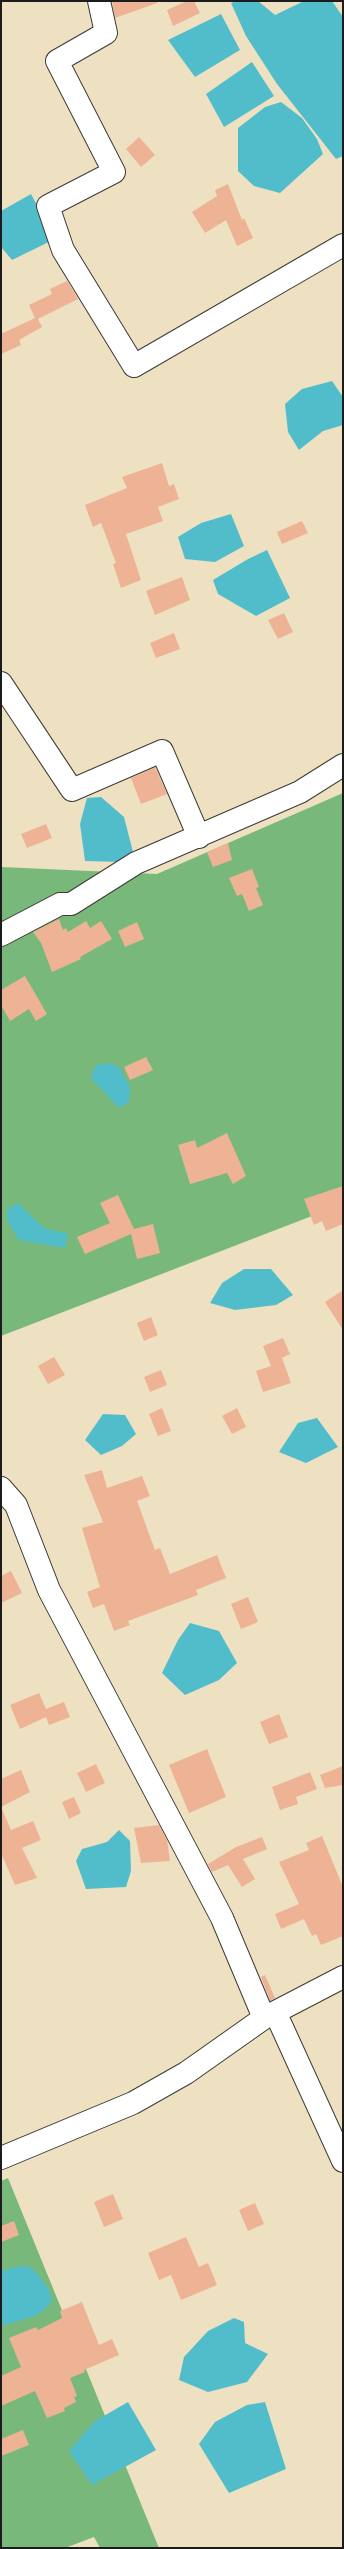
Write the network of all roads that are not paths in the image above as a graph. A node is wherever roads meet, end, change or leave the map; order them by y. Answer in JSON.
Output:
{"nodes":[{"id":1,"x":99,"y":1,"type":"edge"},
{"id":2,"x":343,"y":245,"type":"edge"},
{"id":3,"x":1,"y":683,"type":"edge"},
{"id":4,"x":343,"y":765,"type":"edge"},
{"id":5,"x":199,"y":837,"type":"junction"},
{"id":6,"x":1,"y":934,"type":"edge"},
{"id":7,"x":1,"y":1488,"type":"edge"},
{"id":8,"x":343,"y":1977,"type":"edge"},
{"id":9,"x":270,"y":2016,"type":"junction"},
{"id":10,"x":1,"y":2158,"type":"edge"},
{"id":11,"x":343,"y":2161,"type":"edge"}],
"edges":[{"from":1,"to":2,"type":"street"},
{"from":3,"to":5,"type":"street"},
{"from":4,"to":5,"type":"street"},
{"from":5,"to":6,"type":"street"},
{"from":7,"to":9,"type":"street"},
{"from":8,"to":9,"type":"street"},
{"from":9,"to":10,"type":"street"},
{"from":9,"to":11,"type":"street"}]}
